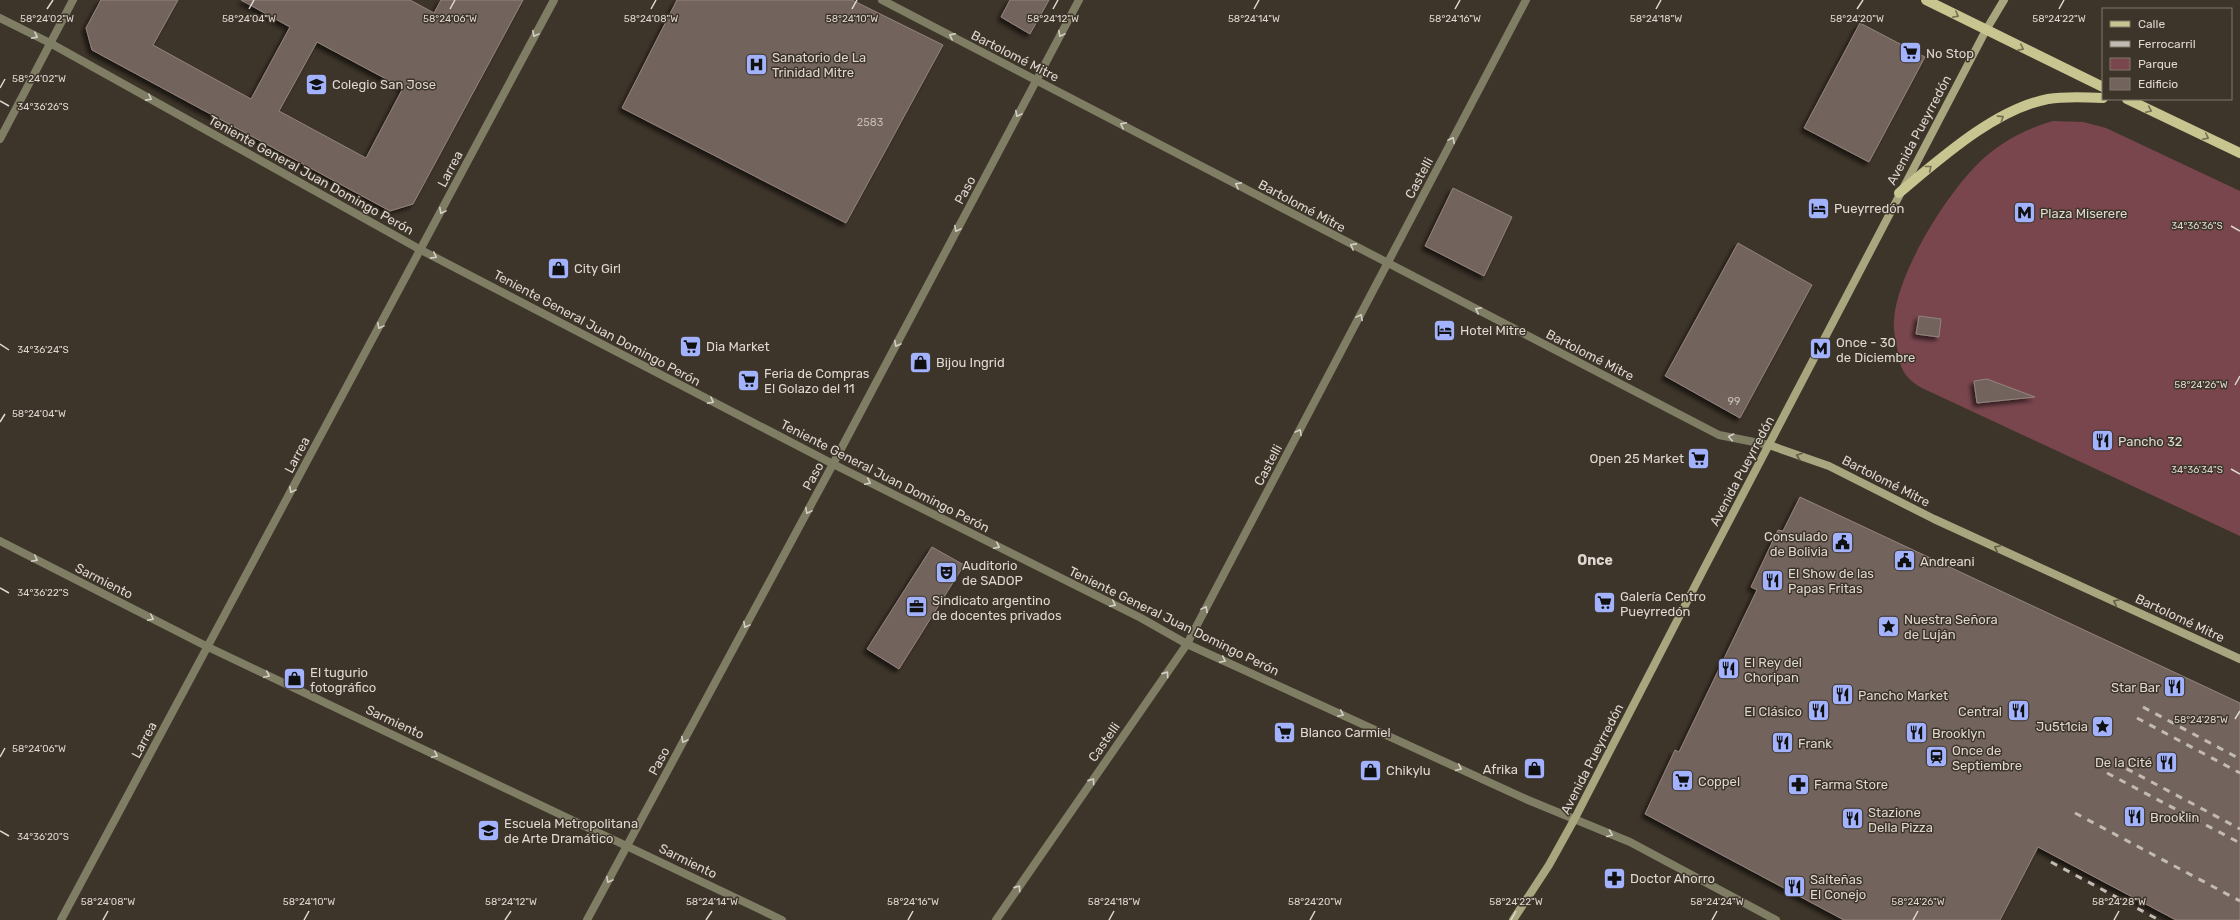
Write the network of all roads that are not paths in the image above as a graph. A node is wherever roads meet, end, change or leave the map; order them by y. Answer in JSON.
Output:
{"nodes":[{"id":1,"x":73,"y":0,"type":"edge"},
{"id":2,"x":554,"y":0,"type":"edge"},
{"id":3,"x":882,"y":0,"type":"edge"},
{"id":4,"x":1079,"y":0,"type":"edge"},
{"id":5,"x":1526,"y":0,"type":"edge"},
{"id":6,"x":1926,"y":0,"type":"edge"},
{"id":7,"x":2004,"y":0,"type":"edge"},
{"id":8,"x":0,"y":18,"type":"edge"},
{"id":9,"x":1986,"y":30,"type":"junction"},
{"id":10,"x":50,"y":43,"type":"junction"},
{"id":11,"x":1036,"y":80,"type":"junction"},
{"id":12,"x":2102,"y":87,"type":"edge"},
{"id":13,"x":2102,"y":98,"type":"edge"},
{"id":14,"x":2129,"y":100,"type":"edge"},
{"id":15,"x":0,"y":139,"type":"edge"},
{"id":16,"x":2240,"y":153,"type":"edge"},
{"id":17,"x":1899,"y":193,"type":"junction"},
{"id":18,"x":421,"y":250,"type":"junction"},
{"id":19,"x":1388,"y":264,"type":"junction"},
{"id":20,"x":1769,"y":446,"type":"junction"},
{"id":21,"x":833,"y":464,"type":"junction"},
{"id":22,"x":0,"y":541,"type":"edge"},
{"id":23,"x":1187,"y":644,"type":"junction"},
{"id":24,"x":208,"y":647,"type":"junction"},
{"id":25,"x":2240,"y":660,"type":"edge"},
{"id":26,"x":1574,"y":820,"type":"junction"},
{"id":27,"x":627,"y":845,"type":"junction"},
{"id":28,"x":61,"y":920,"type":"edge"},
{"id":29,"x":587,"y":920,"type":"edge"},
{"id":30,"x":782,"y":920,"type":"edge"},
{"id":31,"x":996,"y":920,"type":"edge"},
{"id":32,"x":1513,"y":920,"type":"edge"},
{"id":33,"x":1776,"y":920,"type":"edge"}],
"edges":[{"from":1,"to":10,"type":"street"},
{"from":2,"to":18,"type":"street","name":"Larrea","one_way":true},
{"from":11,"to":3,"type":"street","name":"Bartolomé Mitre","one_way":true},
{"from":4,"to":11,"type":"street","name":"Paso","one_way":true},
{"from":19,"to":5,"type":"street","name":"Castelli","one_way":true},
{"from":6,"to":9,"type":"main road","one_way":true},
{"from":7,"to":9,"type":"main road","name":"Avenida Pueyrredón"},
{"from":8,"to":10,"type":"street","name":"Teniente General Juan Domingo Perón","one_way":true},
{"from":9,"to":12,"type":"main road","one_way":true},
{"from":9,"to":17,"type":"main road","name":"Avenida Pueyrredón"},
{"from":10,"to":15,"type":"street"},
{"from":10,"to":18,"type":"street","name":"Teniente General Juan Domingo Perón","one_way":true},
{"from":19,"to":11,"type":"street","name":"Bartolomé Mitre","one_way":true},
{"from":11,"to":21,"type":"street","name":"Paso","one_way":true},
{"from":17,"to":13,"type":"main road","one_way":true},
{"from":14,"to":16,"type":"main road","one_way":true},
{"from":17,"to":20,"type":"main road","name":"Avenida Pueyrredón"},
{"from":18,"to":21,"type":"street","name":"Teniente General Juan Domingo Perón","one_way":true},
{"from":18,"to":24,"type":"street","name":"Larrea","one_way":true},
{"from":20,"to":19,"type":"street","name":"Bartolomé Mitre","one_way":true},
{"from":23,"to":19,"type":"street","name":"Castelli","one_way":true},
{"from":25,"to":20,"type":"main road","name":"Bartolomé Mitre","one_way":true},
{"from":20,"to":26,"type":"main road","name":"Avenida Pueyrredón"},
{"from":21,"to":23,"type":"street","name":"Teniente General Juan Domingo Perón","one_way":true},
{"from":21,"to":27,"type":"street","name":"Paso","one_way":true},
{"from":22,"to":24,"type":"street","name":"Sarmiento","one_way":true},
{"from":23,"to":26,"type":"street","name":"Teniente General Juan Domingo Perón","one_way":true},
{"from":31,"to":23,"type":"street","name":"Castelli","one_way":true},
{"from":24,"to":27,"type":"street","name":"Sarmiento","one_way":true},
{"from":24,"to":28,"type":"street","name":"Larrea"},
{"from":26,"to":32,"type":"main road","name":"Avenida Pueyrredón"},
{"from":26,"to":33,"type":"street","name":"Teniente General Juan Domingo Perón","one_way":true},
{"from":27,"to":29,"type":"street","name":"Paso","one_way":true},
{"from":27,"to":30,"type":"street","name":"Sarmiento"}]}
